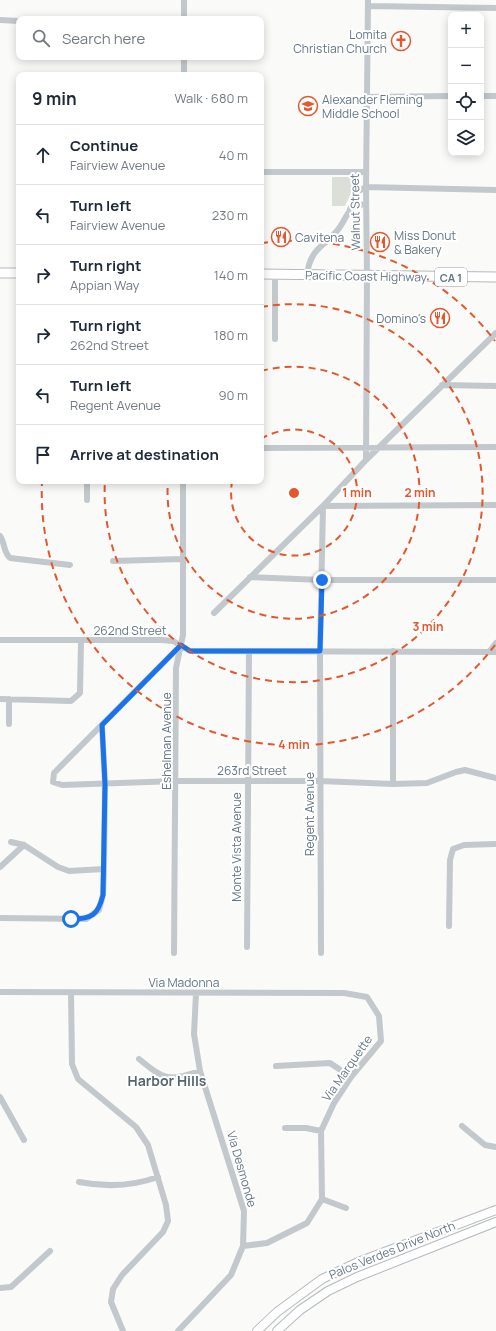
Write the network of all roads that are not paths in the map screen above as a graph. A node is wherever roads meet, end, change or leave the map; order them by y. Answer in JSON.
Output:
{"nodes":[{"id":1,"x":184,"y":0,"type":"edge"},
{"id":2,"x":368,"y":3,"type":"edge"},
{"id":3,"x":496,"y":8,"type":"edge"},
{"id":4,"x":184,"y":16,"type":"edge"},
{"id":5,"x":0,"y":20,"type":"edge"},
{"id":6,"x":16,"y":21,"type":"edge"},
{"id":7,"x":184,"y":60,"type":"edge"},
{"id":8,"x":184,"y":72,"type":"edge"},
{"id":9,"x":448,"y":96,"type":"edge"},
{"id":10,"x":484,"y":96,"type":"edge"},
{"id":11,"x":496,"y":96,"type":"edge"},
{"id":12,"x":367,"y":97,"type":"junction"},
{"id":13,"x":264,"y":172,"type":"edge"},
{"id":14,"x":366,"y":172,"type":"junction"},
{"id":15,"x":366,"y":187,"type":"junction"},
{"id":16,"x":496,"y":190,"type":"edge"},
{"id":17,"x":366,"y":204,"type":"junction"},
{"id":18,"x":350,"y":209,"type":"junction"},
{"id":19,"x":0,"y":273,"type":"edge"},
{"id":20,"x":16,"y":273,"type":"edge"},
{"id":21,"x":264,"y":274,"type":"edge"},
{"id":22,"x":275,"y":274,"type":"junction"},
{"id":23,"x":307,"y":275,"type":"junction"},
{"id":24,"x":367,"y":276,"type":"junction"},
{"id":25,"x":496,"y":277,"type":"edge"},
{"id":26,"x":496,"y":334,"type":"edge"},
{"id":27,"x":275,"y":340,"type":"dead end"},
{"id":28,"x":442,"y":385,"type":"junction"},
{"id":29,"x":496,"y":386,"type":"edge"},
{"id":30,"x":496,"y":447,"type":"edge"},
{"id":31,"x":264,"y":448,"type":"edge"},
{"id":32,"x":367,"y":448,"type":"junction"},
{"id":33,"x":380,"y":448,"type":"junction"},
{"id":34,"x":366,"y":460,"type":"junction"},
{"id":35,"x":86,"y":484,"type":"edge"},
{"id":36,"x":183,"y":484,"type":"edge"},
{"id":37,"x":87,"y":500,"type":"dead end"},
{"id":38,"x":496,"y":505,"type":"edge"},
{"id":39,"x":323,"y":506,"type":"junction"},
{"id":40,"x":0,"y":536,"type":"edge"},
{"id":41,"x":182,"y":559,"type":"junction"},
{"id":42,"x":113,"y":561,"type":"dead end"},
{"id":43,"x":70,"y":565,"type":"dead end"},
{"id":44,"x":250,"y":577,"type":"junction"},
{"id":45,"x":322,"y":580,"type":"junction"},
{"id":46,"x":496,"y":580,"type":"edge"},
{"id":47,"x":214,"y":613,"type":"dead end"},
{"id":48,"x":0,"y":640,"type":"edge"},
{"id":49,"x":81,"y":641,"type":"junction"},
{"id":50,"x":496,"y":643,"type":"edge"},
{"id":51,"x":181,"y":645,"type":"junction"},
{"id":52,"x":320,"y":651,"type":"junction"},
{"id":53,"x":393,"y":651,"type":"junction"},
{"id":54,"x":249,"y":652,"type":"junction"},
{"id":55,"x":489,"y":652,"type":"junction"},
{"id":56,"x":496,"y":652,"type":"edge"},
{"id":57,"x":0,"y":698,"type":"edge"},
{"id":58,"x":9,"y":699,"type":"junction"},
{"id":59,"x":9,"y":724,"type":"dead end"},
{"id":60,"x":102,"y":725,"type":"junction"},
{"id":61,"x":496,"y":778,"type":"edge"},
{"id":62,"x":177,"y":781,"type":"junction"},
{"id":63,"x":247,"y":781,"type":"junction"},
{"id":64,"x":320,"y":781,"type":"junction"},
{"id":65,"x":105,"y":784,"type":"junction"},
{"id":66,"x":393,"y":784,"type":"junction"},
{"id":67,"x":11,"y":842,"type":"dead end"},
{"id":68,"x":496,"y":844,"type":"edge"},
{"id":69,"x":24,"y":845,"type":"junction"},
{"id":70,"x":0,"y":867,"type":"edge"},
{"id":71,"x":104,"y":869,"type":"junction"},
{"id":72,"x":0,"y":918,"type":"edge"},
{"id":73,"x":449,"y":926,"type":"dead end"},
{"id":74,"x":247,"y":947,"type":"dead end"},
{"id":75,"x":174,"y":953,"type":"dead end"},
{"id":76,"x":321,"y":953,"type":"dead end"},
{"id":77,"x":0,"y":992,"type":"edge"},
{"id":78,"x":71,"y":993,"type":"junction"},
{"id":79,"x":196,"y":994,"type":"junction"},
{"id":80,"x":367,"y":997,"type":"joint"},
{"id":81,"x":139,"y":1059,"type":"dead end"},
{"id":82,"x":276,"y":1066,"type":"dead end"},
{"id":83,"x":200,"y":1070,"type":"junction"},
{"id":84,"x":351,"y":1076,"type":"junction"},
{"id":85,"x":0,"y":1097,"type":"edge"},
{"id":86,"x":462,"y":1126,"type":"dead end"},
{"id":87,"x":285,"y":1128,"type":"dead end"},
{"id":88,"x":321,"y":1131,"type":"junction"},
{"id":89,"x":24,"y":1140,"type":"dead end"},
{"id":90,"x":496,"y":1146,"type":"edge"},
{"id":91,"x":158,"y":1177,"type":"junction"},
{"id":92,"x":80,"y":1182,"type":"dead end"},
{"id":93,"x":322,"y":1199,"type":"junction"},
{"id":94,"x":346,"y":1208,"type":"dead end"},
{"id":95,"x":496,"y":1210,"type":"edge"},
{"id":96,"x":496,"y":1222,"type":"edge"},
{"id":97,"x":243,"y":1246,"type":"junction"},
{"id":98,"x":50,"y":1251,"type":"dead end"},
{"id":99,"x":0,"y":1288,"type":"edge"},
{"id":100,"x":123,"y":1331,"type":"edge"},
{"id":101,"x":178,"y":1331,"type":"edge"},
{"id":102,"x":257,"y":1331,"type":"edge"},
{"id":103,"x":277,"y":1331,"type":"edge"}],
"edges":[{"from":1,"to":4,"type":"street"},
{"from":2,"to":3,"type":"street"},
{"from":2,"to":12,"type":"street","name":"Walnut Street"},
{"from":5,"to":6,"type":"street"},
{"from":7,"to":8,"type":"street"},
{"from":9,"to":12,"type":"street"},
{"from":10,"to":11,"type":"street"},
{"from":12,"to":14,"type":"street","name":"Walnut Street"},
{"from":13,"to":14,"type":"street"},
{"from":14,"to":15,"type":"street","name":"Walnut Street"},
{"from":15,"to":16,"type":"street"},
{"from":15,"to":17,"type":"street","name":"Walnut Street"},
{"from":15,"to":18,"type":"street"},
{"from":17,"to":18,"type":"street"},
{"from":17,"to":24,"type":"street","name":"Walnut Street"},
{"from":18,"to":23,"type":"street"},
{"from":19,"to":20,"type":"highway"},
{"from":21,"to":22,"type":"highway","name":"Pacific Coast Highway","number":"CA 1"},
{"from":22,"to":23,"type":"highway","name":"Pacific Coast Highway","number":"CA 1"},
{"from":22,"to":27,"type":"street"},
{"from":23,"to":24,"type":"highway","name":"Pacific Coast Highway","number":"CA 1"},
{"from":24,"to":25,"type":"highway","name":"Pacific Coast Highway","number":"CA 1"},
{"from":24,"to":32,"type":"street","name":"Walnut Street"},
{"from":26,"to":28,"type":"street"},
{"from":28,"to":29,"type":"street"},
{"from":28,"to":33,"type":"street"},
{"from":30,"to":33,"type":"street"},
{"from":31,"to":32,"type":"street"},
{"from":32,"to":33,"type":"street"},
{"from":32,"to":34,"type":"street","name":"Walnut Street"},
{"from":33,"to":34,"type":"street"},
{"from":34,"to":39,"type":"street"},
{"from":35,"to":37,"type":"street"},
{"from":36,"to":41,"type":"street","name":"Eshelman Avenue"},
{"from":38,"to":39,"type":"street"},
{"from":39,"to":44,"type":"street"},
{"from":39,"to":45,"type":"street","name":"Regent Avenue"},
{"from":40,"to":43,"type":"street"},
{"from":41,"to":42,"type":"street"},
{"from":41,"to":51,"type":"street","name":"Eshelman Avenue"},
{"from":44,"to":45,"type":"street"},
{"from":44,"to":47,"type":"street"},
{"from":45,"to":46,"type":"street"},
{"from":45,"to":52,"type":"street","name":"Regent Avenue"},
{"from":48,"to":49,"type":"street","name":"262nd Street"},
{"from":49,"to":51,"type":"street","name":"262nd Street"},
{"from":49,"to":58,"type":"street"},
{"from":50,"to":55,"type":"street"},
{"from":51,"to":54,"type":"street","name":"262nd Street"},
{"from":51,"to":60,"type":"street"},
{"from":51,"to":62,"type":"street","name":"Eshelman Avenue"},
{"from":52,"to":53,"type":"street","name":"262nd Street"},
{"from":52,"to":54,"type":"street","name":"262nd Street"},
{"from":52,"to":64,"type":"street","name":"Regent Avenue"},
{"from":53,"to":55,"type":"street","name":"262nd Street"},
{"from":53,"to":66,"type":"street"},
{"from":54,"to":63,"type":"street","name":"Monte Vista Avenue"},
{"from":55,"to":56,"type":"street","name":"262nd Street"},
{"from":57,"to":58,"type":"street"},
{"from":58,"to":59,"type":"street"},
{"from":60,"to":65,"type":"street"},
{"from":60,"to":65,"type":"street","name":"263rd Street"},
{"from":61,"to":66,"type":"street","name":"263rd Street"},
{"from":62,"to":63,"type":"street","name":"263rd Street"},
{"from":62,"to":65,"type":"street","name":"263rd Street"},
{"from":62,"to":75,"type":"street","name":"Eshelman Avenue"},
{"from":63,"to":64,"type":"street","name":"263rd Street"},
{"from":63,"to":74,"type":"street","name":"Monte Vista Avenue"},
{"from":64,"to":66,"type":"street","name":"263rd Street"},
{"from":64,"to":76,"type":"street","name":"Regent Avenue"},
{"from":65,"to":71,"type":"street"},
{"from":67,"to":69,"type":"street"},
{"from":68,"to":73,"type":"street"},
{"from":69,"to":70,"type":"street"},
{"from":69,"to":71,"type":"street"},
{"from":71,"to":72,"type":"street"},
{"from":77,"to":78,"type":"street","name":"Via Madonna"},
{"from":78,"to":79,"type":"street","name":"Via Madonna"},
{"from":78,"to":91,"type":"street"},
{"from":79,"to":80,"type":"street","name":"Via Madonna"},
{"from":79,"to":83,"type":"street","name":"Via Desmonde"},
{"from":80,"to":84,"type":"street","name":"Via Marquette"},
{"from":81,"to":83,"type":"street"},
{"from":82,"to":84,"type":"street"},
{"from":83,"to":97,"type":"street","name":"Via Desmonde"},
{"from":84,"to":88,"type":"street","name":"Via Marquette"},
{"from":85,"to":89,"type":"street"},
{"from":86,"to":90,"type":"street"},
{"from":87,"to":88,"type":"street"},
{"from":88,"to":93,"type":"street","name":"Via Marquette"},
{"from":91,"to":92,"type":"street"},
{"from":91,"to":100,"type":"street"},
{"from":93,"to":94,"type":"street"},
{"from":93,"to":97,"type":"street"},
{"from":95,"to":102,"type":"main road","name":"Palos Verdes Drive North"},
{"from":96,"to":103,"type":"main road","name":"Palos Verdes Drive North"},
{"from":97,"to":101,"type":"street","name":"Via Desmonde"},
{"from":98,"to":99,"type":"street"}]}
